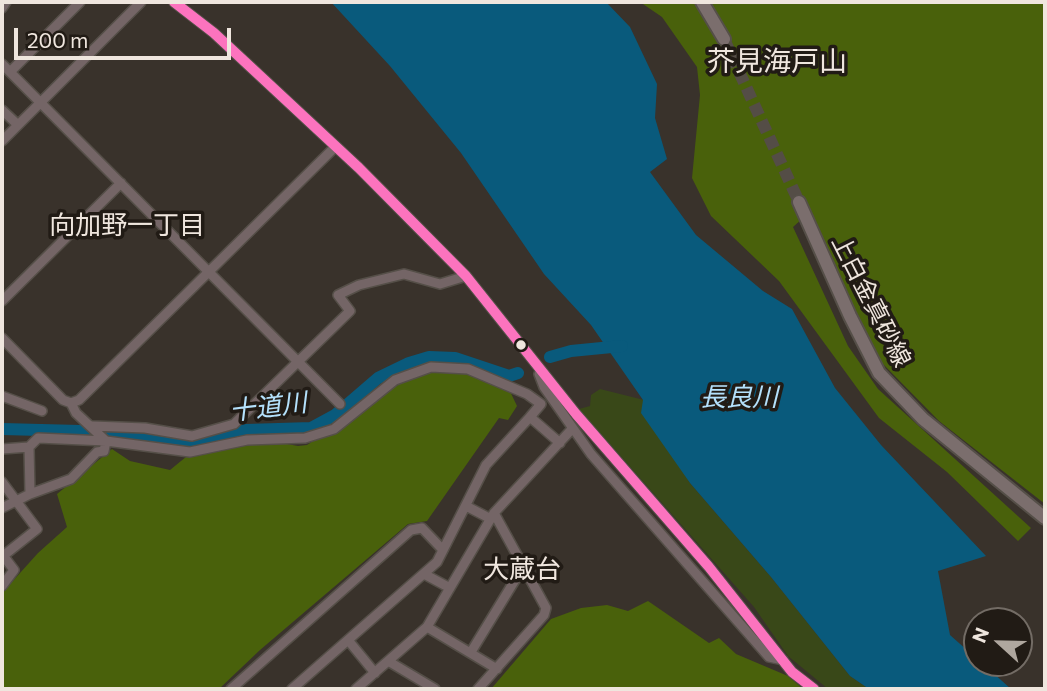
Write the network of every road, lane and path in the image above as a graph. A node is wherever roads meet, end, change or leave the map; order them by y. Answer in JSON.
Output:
{"nodes":[{"id":1,"x":6,"y":2,"type":"edge"},
{"id":2,"x":80,"y":2,"type":"edge"},
{"id":3,"x":141,"y":2,"type":"edge"},
{"id":4,"x":174,"y":2,"type":"edge"},
{"id":5,"x":702,"y":2,"type":"edge"},
{"id":6,"x":2,"y":8,"type":"edge"},
{"id":7,"x":724,"y":39,"type":"tunnel mouth"},
{"id":8,"x":2,"y":64,"type":"edge"},
{"id":9,"x":10,"y":72,"type":"junction"},
{"id":10,"x":40,"y":104,"type":"junction"},
{"id":11,"x":2,"y":110,"type":"edge"},
{"id":12,"x":18,"y":125,"type":"junction"},
{"id":13,"x":2,"y":141,"type":"edge"},
{"id":14,"x":335,"y":147,"type":"junction"},
{"id":15,"x":121,"y":183,"type":"junction"},
{"id":16,"x":799,"y":202,"type":"tunnel mouth"},
{"id":17,"x":208,"y":272,"type":"junction"},
{"id":18,"x":466,"y":276,"type":"junction"},
{"id":19,"x":2,"y":301,"type":"edge"},
{"id":20,"x":2,"y":338,"type":"edge"},
{"id":21,"x":299,"y":363,"type":"junction"},
{"id":22,"x":535,"y":363,"type":"junction"},
{"id":23,"x":2,"y":396,"type":"edge"},
{"id":24,"x":71,"y":403,"type":"junction"},
{"id":25,"x":340,"y":404,"type":"dead end"},
{"id":26,"x":41,"y":411,"type":"dead end"},
{"id":27,"x":530,"y":417,"type":"junction"},
{"id":28,"x":93,"y":427,"type":"junction"},
{"id":29,"x":572,"y":429,"type":"junction"},
{"id":30,"x":104,"y":439,"type":"junction"},
{"id":31,"x":560,"y":443,"type":"junction"},
{"id":32,"x":29,"y":447,"type":"junction"},
{"id":33,"x":2,"y":449,"type":"edge"},
{"id":34,"x":2,"y":482,"type":"edge"},
{"id":35,"x":30,"y":494,"type":"junction"},
{"id":36,"x":16,"y":502,"type":"junction"},
{"id":37,"x":466,"y":506,"type":"junction"},
{"id":38,"x":2,"y":509,"type":"edge"},
{"id":39,"x":493,"y":516,"type":"junction"},
{"id":40,"x":1045,"y":518,"type":"edge"},
{"id":41,"x":443,"y":551,"type":"junction"},
{"id":42,"x":3,"y":555,"type":"edge"},
{"id":43,"x":523,"y":567,"type":"junction"},
{"id":44,"x":424,"y":574,"type":"junction"},
{"id":45,"x":2,"y":586,"type":"edge"},
{"id":46,"x":450,"y":588,"type":"junction"},
{"id":47,"x":427,"y":627,"type":"junction"},
{"id":48,"x":348,"y":640,"type":"junction"},
{"id":49,"x":471,"y":652,"type":"junction"},
{"id":50,"x":783,"y":660,"type":"junction"},
{"id":51,"x":388,"y":661,"type":"junction"},
{"id":52,"x":497,"y":669,"type":"junction"},
{"id":53,"x":375,"y":673,"type":"junction"},
{"id":54,"x":230,"y":689,"type":"edge"},
{"id":55,"x":292,"y":689,"type":"edge"},
{"id":56,"x":356,"y":689,"type":"edge"},
{"id":57,"x":435,"y":689,"type":"edge"},
{"id":58,"x":478,"y":689,"type":"edge"},
{"id":59,"x":814,"y":689,"type":"edge"}],
"edges":[{"from":1,"to":6,"type":"street"},
{"from":2,"to":9,"type":"street"},
{"from":3,"to":10,"type":"street"},
{"from":4,"to":14,"type":"street"},
{"from":5,"to":7,"type":"main road"},
{"from":8,"to":9,"type":"street"},
{"from":9,"to":10,"type":"street"},
{"from":10,"to":12,"type":"street"},
{"from":10,"to":15,"type":"street"},
{"from":11,"to":12,"type":"street"},
{"from":12,"to":13,"type":"street"},
{"from":14,"to":17,"type":"street"},
{"from":14,"to":18,"type":"street"},
{"from":15,"to":17,"type":"street"},
{"from":15,"to":19,"type":"street"},
{"from":16,"to":40,"type":"main road","name":"上白金真砂線"},
{"from":17,"to":21,"type":"street"},
{"from":17,"to":24,"type":"street"},
{"from":18,"to":21,"type":"street"},
{"from":18,"to":22,"type":"street"},
{"from":20,"to":24,"type":"street"},
{"from":21,"to":25,"type":"street"},
{"from":21,"to":28,"type":"street"},
{"from":22,"to":29,"type":"street"},
{"from":22,"to":50,"type":"street"},
{"from":23,"to":26,"type":"street"},
{"from":24,"to":28,"type":"street"},
{"from":27,"to":30,"type":"street"},
{"from":27,"to":31,"type":"street"},
{"from":27,"to":37,"type":"street"},
{"from":28,"to":30,"type":"street"},
{"from":29,"to":31,"type":"street"},
{"from":29,"to":50,"type":"street"},
{"from":30,"to":32,"type":"street"},
{"from":30,"to":35,"type":"street"},
{"from":31,"to":39,"type":"street"},
{"from":32,"to":33,"type":"street"},
{"from":32,"to":35,"type":"street"},
{"from":34,"to":36,"type":"street"},
{"from":35,"to":36,"type":"street"},
{"from":36,"to":38,"type":"street"},
{"from":36,"to":42,"type":"street"},
{"from":37,"to":39,"type":"street"},
{"from":37,"to":41,"type":"street"},
{"from":39,"to":43,"type":"street"},
{"from":39,"to":46,"type":"street"},
{"from":41,"to":44,"type":"street"},
{"from":41,"to":54,"type":"street"},
{"from":42,"to":45,"type":"street"},
{"from":43,"to":49,"type":"street"},
{"from":43,"to":52,"type":"street"},
{"from":44,"to":46,"type":"street"},
{"from":44,"to":48,"type":"street"},
{"from":46,"to":47,"type":"street"},
{"from":47,"to":49,"type":"street"},
{"from":47,"to":51,"type":"street"},
{"from":48,"to":53,"type":"street"},
{"from":48,"to":55,"type":"street"},
{"from":49,"to":52,"type":"street"},
{"from":50,"to":59,"type":"street"},
{"from":51,"to":53,"type":"street"},
{"from":51,"to":57,"type":"street"},
{"from":52,"to":58,"type":"street"},
{"from":53,"to":56,"type":"street"}]}
